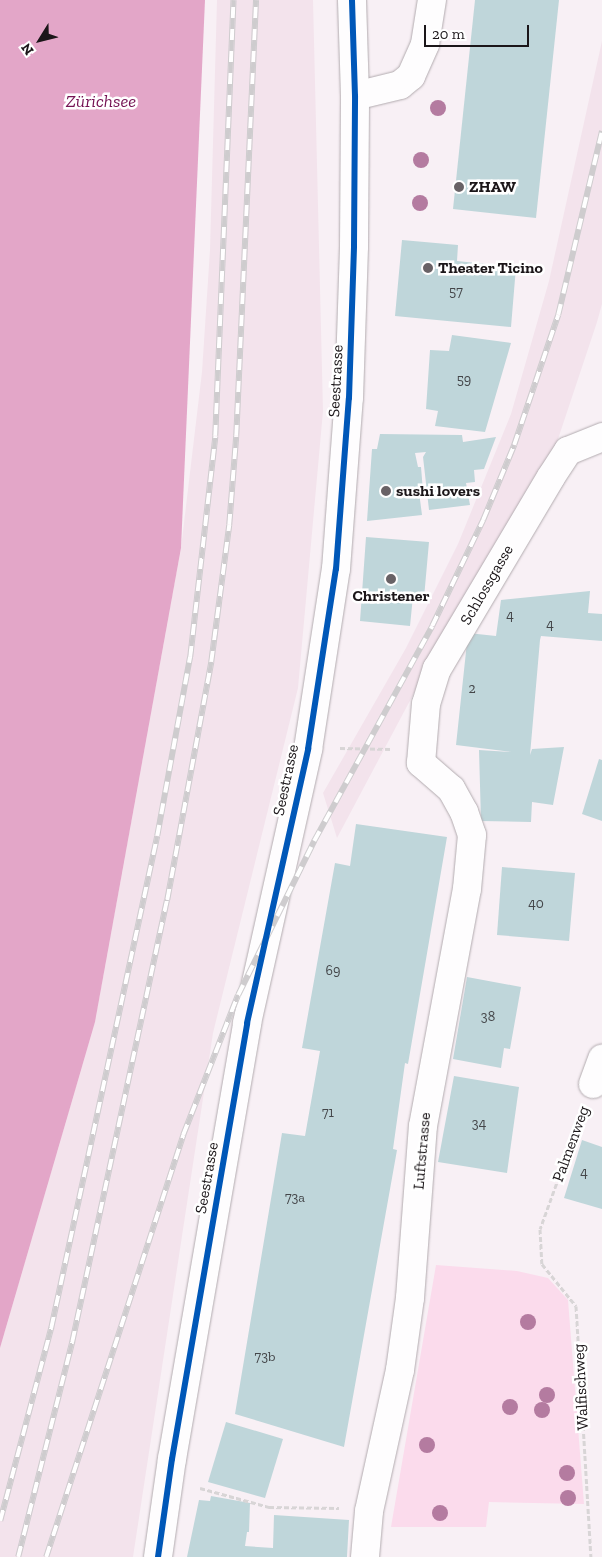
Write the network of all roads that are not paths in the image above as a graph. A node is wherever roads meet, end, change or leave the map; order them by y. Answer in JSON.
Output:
{"nodes":[{"id":1,"x":352,"y":0,"type":"edge"},
{"id":2,"x":432,"y":0,"type":"edge"},
{"id":3,"x":355,"y":96,"type":"junction"},
{"id":4,"x":602,"y":437,"type":"edge"},
{"id":5,"x":421,"y":763,"type":"joint"},
{"id":6,"x":602,"y":1059,"type":"edge"},
{"id":7,"x":593,"y":1084,"type":"road end"},
{"id":8,"x":158,"y":1557,"type":"edge"},
{"id":9,"x":365,"y":1557,"type":"edge"}],
"edges":[{"from":1,"to":3,"type":"main road","name":"Seestrasse"},
{"from":2,"to":3,"type":"main road"},
{"from":3,"to":8,"type":"main road","name":"Seestrasse"},
{"from":4,"to":5,"type":"main road","name":"Schlossgasse"},
{"from":5,"to":9,"type":"main road","name":"Luftstrasse"},
{"from":6,"to":7,"type":"main road","name":"Palmenweg"}]}
